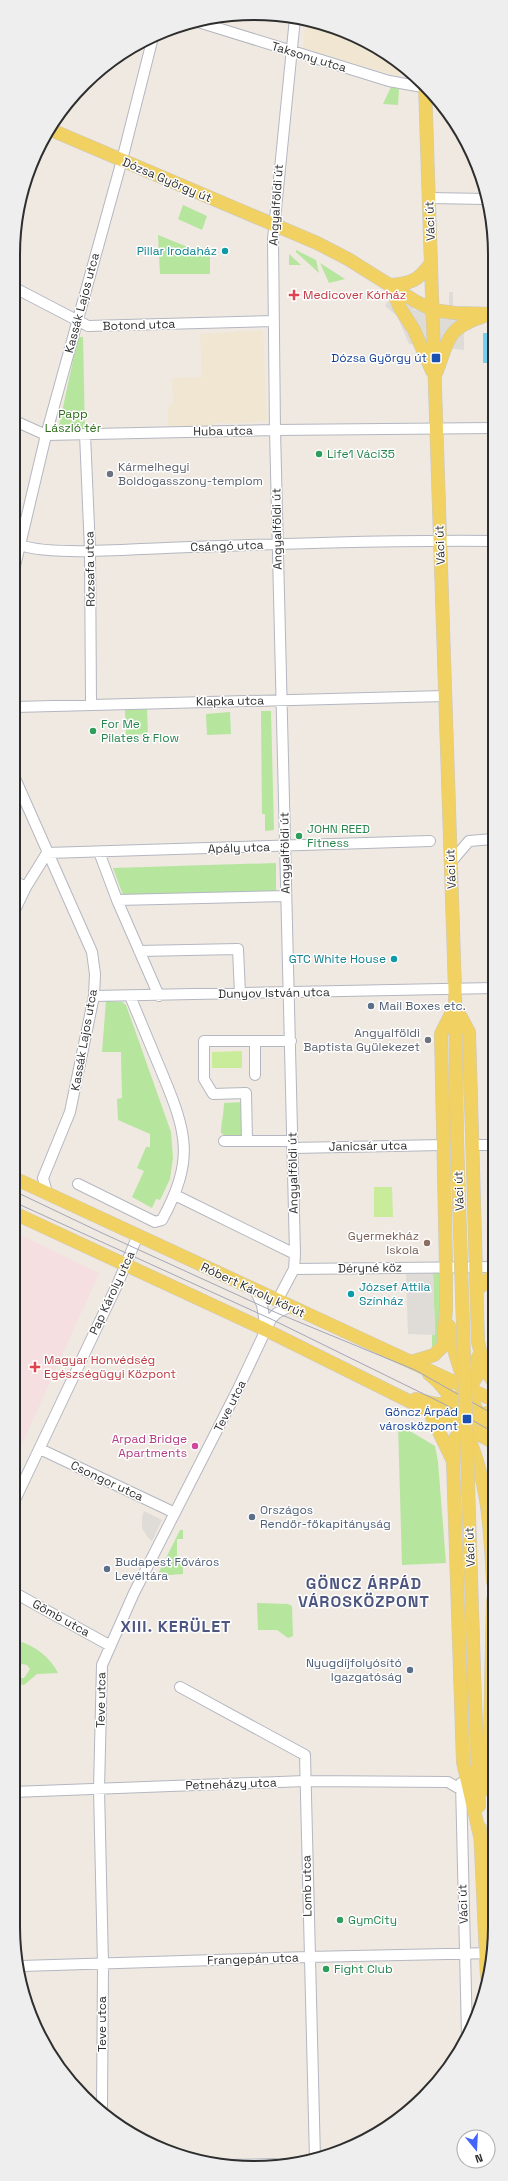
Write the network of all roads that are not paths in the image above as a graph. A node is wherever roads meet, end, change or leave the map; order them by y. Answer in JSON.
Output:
{"nodes":[{"id":1,"x":295,"y":23,"type":"edge"},
{"id":2,"x":206,"y":25,"type":"edge"},
{"id":3,"x":151,"y":44,"type":"edge"},
{"id":4,"x":292,"y":52,"type":"junction"},
{"id":5,"x":415,"y":85,"type":"edge"},
{"id":6,"x":426,"y":96,"type":"edge"},
{"id":7,"x":54,"y":131,"type":"edge"},
{"id":8,"x":122,"y":160,"type":"junction"},
{"id":9,"x":429,"y":198,"type":"junction"},
{"id":10,"x":482,"y":199,"type":"edge"},
{"id":11,"x":274,"y":226,"type":"junction"},
{"id":12,"x":431,"y":262,"type":"junction"},
{"id":13,"x":390,"y":285,"type":"junction"},
{"id":14,"x":20,"y":291,"type":"edge"},
{"id":15,"x":433,"y":310,"type":"junction"},
{"id":16,"x":488,"y":314,"type":"edge"},
{"id":17,"x":488,"y":315,"type":"edge"},
{"id":18,"x":273,"y":321,"type":"junction"},
{"id":19,"x":76,"y":322,"type":"junction"},
{"id":20,"x":434,"y":376,"type":"junction"},
{"id":21,"x":20,"y":423,"type":"edge"},
{"id":22,"x":436,"y":428,"type":"junction"},
{"id":23,"x":488,"y":428,"type":"edge"},
{"id":24,"x":275,"y":430,"type":"junction"},
{"id":25,"x":85,"y":434,"type":"junction"},
{"id":26,"x":46,"y":435,"type":"junction"},
{"id":27,"x":20,"y":533,"type":"edge"},
{"id":28,"x":440,"y":541,"type":"junction"},
{"id":29,"x":488,"y":541,"type":"edge"},
{"id":30,"x":277,"y":544,"type":"junction"},
{"id":31,"x":20,"y":545,"type":"edge"},
{"id":32,"x":90,"y":550,"type":"junction"},
{"id":33,"x":445,"y":696,"type":"junction"},
{"id":34,"x":281,"y":700,"type":"junction"},
{"id":35,"x":91,"y":704,"type":"junction"},
{"id":36,"x":20,"y":706,"type":"edge"},
{"id":37,"x":20,"y":790,"type":"edge"},
{"id":38,"x":488,"y":839,"type":"edge"},
{"id":39,"x":430,"y":841,"type":"dead end"},
{"id":40,"x":285,"y":846,"type":"junction"},
{"id":41,"x":99,"y":852,"type":"junction"},
{"id":42,"x":47,"y":853,"type":"junction"},
{"id":43,"x":451,"y":862,"type":"junction"},
{"id":44,"x":20,"y":884,"type":"edge"},
{"id":45,"x":26,"y":887,"type":"junction"},
{"id":46,"x":286,"y":896,"type":"junction"},
{"id":47,"x":20,"y":900,"type":"edge"},
{"id":48,"x":117,"y":900,"type":"junction"},
{"id":49,"x":139,"y":951,"type":"junction"},
{"id":50,"x":488,"y":988,"type":"edge"},
{"id":51,"x":455,"y":989,"type":"junction"},
{"id":52,"x":290,"y":993,"type":"junction"},
{"id":53,"x":240,"y":994,"type":"junction"},
{"id":54,"x":94,"y":996,"type":"junction"},
{"id":55,"x":130,"y":996,"type":"junction"},
{"id":56,"x":159,"y":996,"type":"junction"},
{"id":57,"x":455,"y":1006,"type":"junction"},
{"id":58,"x":291,"y":1041,"type":"junction"},
{"id":59,"x":255,"y":1042,"type":"junction"},
{"id":60,"x":255,"y":1075,"type":"dead end"},
{"id":61,"x":224,"y":1141,"type":"dead end"},
{"id":62,"x":247,"y":1141,"type":"junction"},
{"id":63,"x":292,"y":1144,"type":"junction"},
{"id":64,"x":443,"y":1145,"type":"junction"},
{"id":65,"x":473,"y":1145,"type":"junction"},
{"id":66,"x":488,"y":1145,"type":"edge"},
{"id":67,"x":20,"y":1181,"type":"edge"},
{"id":68,"x":78,"y":1184,"type":"dead end"},
{"id":69,"x":47,"y":1193,"type":"junction"},
{"id":70,"x":175,"y":1195,"type":"junction"},
{"id":71,"x":20,"y":1216,"type":"edge"},
{"id":72,"x":138,"y":1235,"type":"junction"},
{"id":73,"x":476,"y":1249,"type":"junction"},
{"id":74,"x":446,"y":1251,"type":"junction"},
{"id":75,"x":295,"y":1254,"type":"junction"},
{"id":76,"x":126,"y":1264,"type":"junction"},
{"id":77,"x":446,"y":1266,"type":"junction"},
{"id":78,"x":488,"y":1267,"type":"edge"},
{"id":79,"x":477,"y":1268,"type":"junction"},
{"id":80,"x":294,"y":1269,"type":"junction"},
{"id":81,"x":488,"y":1280,"type":"edge"},
{"id":82,"x":255,"y":1290,"type":"junction"},
{"id":83,"x":477,"y":1290,"type":"junction"},
{"id":84,"x":277,"y":1301,"type":"junction"},
{"id":85,"x":289,"y":1307,"type":"junction"},
{"id":86,"x":446,"y":1310,"type":"junction"},
{"id":87,"x":266,"y":1330,"type":"junction"},
{"id":88,"x":478,"y":1342,"type":"junction"},
{"id":89,"x":411,"y":1362,"type":"junction"},
{"id":90,"x":488,"y":1374,"type":"edge"},
{"id":91,"x":467,"y":1388,"type":"junction"},
{"id":92,"x":401,"y":1396,"type":"junction"},
{"id":93,"x":488,"y":1398,"type":"edge"},
{"id":94,"x":452,"y":1400,"type":"junction"},
{"id":95,"x":429,"y":1411,"type":"junction"},
{"id":96,"x":488,"y":1413,"type":"edge"},
{"id":97,"x":479,"y":1416,"type":"junction"},
{"id":98,"x":464,"y":1426,"type":"junction"},
{"id":99,"x":488,"y":1427,"type":"edge"},
{"id":100,"x":488,"y":1439,"type":"edge"},
{"id":101,"x":40,"y":1449,"type":"junction"},
{"id":102,"x":453,"y":1461,"type":"junction"},
{"id":103,"x":20,"y":1490,"type":"edge"},
{"id":104,"x":455,"y":1501,"type":"junction"},
{"id":105,"x":488,"y":1506,"type":"edge"},
{"id":106,"x":175,"y":1513,"type":"junction"},
{"id":107,"x":488,"y":1520,"type":"edge"},
{"id":108,"x":20,"y":1596,"type":"edge"},
{"id":109,"x":109,"y":1645,"type":"junction"},
{"id":110,"x":180,"y":1687,"type":"dead end"},
{"id":111,"x":488,"y":1757,"type":"edge"},
{"id":112,"x":462,"y":1768,"type":"junction"},
{"id":113,"x":305,"y":1781,"type":"junction"},
{"id":114,"x":448,"y":1782,"type":"junction"},
{"id":115,"x":99,"y":1789,"type":"junction"},
{"id":116,"x":460,"y":1789,"type":"junction"},
{"id":117,"x":20,"y":1792,"type":"edge"},
{"id":118,"x":480,"y":1836,"type":"junction"},
{"id":119,"x":488,"y":1928,"type":"edge"},
{"id":120,"x":486,"y":1953,"type":"edge"},
{"id":121,"x":464,"y":1954,"type":"junction"},
{"id":122,"x":308,"y":1957,"type":"junction"},
{"id":123,"x":103,"y":1965,"type":"junction"},
{"id":124,"x":23,"y":1966,"type":"edge"},
{"id":125,"x":467,"y":2024,"type":"edge"},
{"id":126,"x":102,"y":2105,"type":"edge"},
{"id":127,"x":315,"y":2153,"type":"edge"}],
"edges":[{"from":1,"to":4,"type":"street","name":"Angyalföldi út"},
{"from":2,"to":4,"type":"street","name":"Taksony utca"},
{"from":3,"to":8,"type":"street","name":"Kassák Lajos utca"},
{"from":4,"to":5,"type":"street","name":"Taksony utca"},
{"from":4,"to":11,"type":"street","name":"Angyalföldi út"},
{"from":6,"to":9,"type":"main road","name":"Váci út"},
{"from":7,"to":8,"type":"main road","name":"Dózsa György út"},
{"from":8,"to":11,"type":"main road","name":"Dózsa György út"},
{"from":8,"to":19,"type":"street","name":"Kassák Lajos utca"},
{"from":9,"to":10,"type":"street"},
{"from":9,"to":12,"type":"main road","name":"Váci út"},
{"from":11,"to":13,"type":"main road","name":"Dózsa György út"},
{"from":11,"to":18,"type":"street","name":"Angyalföldi út"},
{"from":12,"to":13,"type":"main road"},
{"from":12,"to":15,"type":"main road","name":"Váci út"},
{"from":13,"to":15,"type":"main road","name":"Dózsa György út"},
{"from":13,"to":20,"type":"main road"},
{"from":14,"to":19,"type":"street","name":"Botond utca"},
{"from":15,"to":16,"type":"main road","name":"Dózsa György út"},
{"from":15,"to":20,"type":"main road","name":"Váci út"},
{"from":17,"to":20,"type":"main road"},
{"from":18,"to":19,"type":"street","name":"Botond utca"},
{"from":18,"to":24,"type":"street","name":"Angyalföldi út"},
{"from":19,"to":26,"type":"street","name":"Kassák Lajos utca"},
{"from":20,"to":22,"type":"main road","name":"Váci út"},
{"from":21,"to":26,"type":"street","name":"Huba utca"},
{"from":22,"to":23,"type":"street","name":"Huba utca"},
{"from":22,"to":24,"type":"street","name":"Huba utca"},
{"from":22,"to":28,"type":"main road","name":"Váci út"},
{"from":24,"to":25,"type":"street","name":"Huba utca"},
{"from":24,"to":30,"type":"street","name":"Angyalföldi út"},
{"from":25,"to":26,"type":"street","name":"Huba utca"},
{"from":25,"to":32,"type":"street","name":"Rózsafa utca"},
{"from":26,"to":27,"type":"street","name":"Kassák Lajos utca"},
{"from":28,"to":29,"type":"street","name":"Csángó utca"},
{"from":28,"to":30,"type":"street","name":"Csángó utca"},
{"from":28,"to":33,"type":"main road","name":"Váci út"},
{"from":30,"to":32,"type":"street","name":"Csángó utca"},
{"from":30,"to":34,"type":"street","name":"Angyalföldi út"},
{"from":31,"to":32,"type":"street","name":"Csángó utca"},
{"from":32,"to":35,"type":"street","name":"Rózsafa utca"},
{"from":33,"to":34,"type":"street","name":"Klapka utca"},
{"from":33,"to":43,"type":"main road","name":"Váci út"},
{"from":34,"to":35,"type":"street","name":"Klapka utca"},
{"from":34,"to":40,"type":"street","name":"Angyalföldi út"},
{"from":35,"to":36,"type":"street","name":"Klapka utca"},
{"from":37,"to":42,"type":"street","name":"Kassák Lajos utca"},
{"from":38,"to":43,"type":"street"},
{"from":39,"to":40,"type":"street","name":"Apály utca"},
{"from":40,"to":41,"type":"street","name":"Apály utca"},
{"from":40,"to":46,"type":"street","name":"Angyalföldi út"},
{"from":41,"to":42,"type":"street","name":"Apály utca"},
{"from":41,"to":48,"type":"street"},
{"from":42,"to":45,"type":"street"},
{"from":42,"to":54,"type":"street","name":"Kassák Lajos utca"},
{"from":43,"to":51,"type":"main road","name":"Váci út"},
{"from":44,"to":45,"type":"street"},
{"from":45,"to":47,"type":"street"},
{"from":46,"to":48,"type":"street"},
{"from":46,"to":52,"type":"street","name":"Angyalföldi út"},
{"from":48,"to":49,"type":"street"},
{"from":49,"to":53,"type":"street"},
{"from":49,"to":56,"type":"street"},
{"from":50,"to":51,"type":"street","name":"Dunyov István utca"},
{"from":51,"to":52,"type":"street","name":"Dunyov István utca"},
{"from":51,"to":57,"type":"main road","name":"Váci út"},
{"from":52,"to":53,"type":"street","name":"Dunyov István utca"},
{"from":52,"to":58,"type":"street","name":"Angyalföldi út"},
{"from":53,"to":56,"type":"street","name":"Dunyov István utca"},
{"from":54,"to":55,"type":"street","name":"Dunyov István utca"},
{"from":54,"to":69,"type":"street","name":"Kassák Lajos utca"},
{"from":55,"to":56,"type":"street","name":"Dunyov István utca"},
{"from":55,"to":70,"type":"street"},
{"from":57,"to":64,"type":"main road","name":"Váci út"},
{"from":57,"to":65,"type":"main road","name":"Váci út"},
{"from":57,"to":118,"type":"main road","name":"Váci út","bridge":true},
{"from":58,"to":59,"type":"street"},
{"from":58,"to":63,"type":"street","name":"Angyalföldi út"},
{"from":59,"to":60,"type":"street"},
{"from":59,"to":62,"type":"street"},
{"from":61,"to":62,"type":"street","name":"Janicsár utca"},
{"from":62,"to":63,"type":"street","name":"Janicsár utca"},
{"from":63,"to":64,"type":"street","name":"Janicsár utca"},
{"from":63,"to":75,"type":"street","name":"Angyalföldi út"},
{"from":64,"to":74,"type":"main road","name":"Váci út"},
{"from":65,"to":66,"type":"street"},
{"from":65,"to":73,"type":"main road","name":"Váci út"},
{"from":67,"to":69,"type":"main road","name":"Róbert Károly körút"},
{"from":68,"to":70,"type":"street"},
{"from":69,"to":72,"type":"main road","name":"Róbert Károly körút"},
{"from":70,"to":75,"type":"street"},
{"from":71,"to":76,"type":"main road"},
{"from":72,"to":76,"type":"street","name":"Pap Károly utca"},
{"from":72,"to":82,"type":"main road","name":"Róbert Károly körút"},
{"from":73,"to":74,"type":"street"},
{"from":73,"to":79,"type":"main road","name":"Váci út"},
{"from":74,"to":77,"type":"main road","name":"Váci út"},
{"from":75,"to":80,"type":"street","name":"Angyalföldi út"},
{"from":76,"to":87,"type":"main road"},
{"from":76,"to":101,"type":"street","name":"Pap Károly utca"},
{"from":77,"to":79,"type":"street","name":"Déryné köz"},
{"from":77,"to":80,"type":"street","name":"Déryné köz"},
{"from":77,"to":86,"type":"main road","name":"Váci út"},
{"from":78,"to":79,"type":"street","name":"Déryné köz"},
{"from":79,"to":83,"type":"main road","name":"Váci út"},
{"from":80,"to":84,"type":"street","name":"Angyalföldi út"},
{"from":81,"to":83,"type":"main road"},
{"from":82,"to":84,"type":"main road","name":"Róbert Károly körút"},
{"from":82,"to":87,"type":"street"},
{"from":83,"to":88,"type":"main road","name":"Váci út"},
{"from":84,"to":85,"type":"main road","name":"Róbert Károly körút"},
{"from":85,"to":87,"type":"street","name":"Teve utca"},
{"from":85,"to":89,"type":"main road","name":"Róbert Károly körút"},
{"from":86,"to":89,"type":"main road"},
{"from":86,"to":91,"type":"main road"},
{"from":87,"to":92,"type":"main road"},
{"from":87,"to":106,"type":"street","name":"Teve utca"},
{"from":88,"to":90,"type":"main road","name":"Váci út"},
{"from":88,"to":91,"type":"main road"},
{"from":89,"to":91,"type":"main road","name":"Róbert Károly körút"},
{"from":89,"to":94,"type":"main road"},
{"from":91,"to":93,"type":"main road","name":"Róbert Károly körút"},
{"from":91,"to":94,"type":"main road"},
{"from":91,"to":97,"type":"main road"},
{"from":92,"to":94,"type":"main road"},
{"from":92,"to":95,"type":"main road"},
{"from":94,"to":98,"type":"main road"},
{"from":95,"to":98,"type":"main road"},
{"from":95,"to":102,"type":"main road"},
{"from":96,"to":97,"type":"main road"},
{"from":97,"to":98,"type":"main road"},
{"from":97,"to":99,"type":"main road"},
{"from":98,"to":100,"type":"main road"},
{"from":98,"to":102,"type":"main road"},
{"from":98,"to":105,"type":"main road"},
{"from":101,"to":103,"type":"street","name":"Pap Károly utca"},
{"from":101,"to":106,"type":"street","name":"Csongor utca"},
{"from":102,"to":104,"type":"main road","name":"Váci út"},
{"from":104,"to":107,"type":"main road"},
{"from":104,"to":112,"type":"main road","name":"Váci út"},
{"from":106,"to":109,"type":"street","name":"Teve utca"},
{"from":108,"to":109,"type":"street","name":"Gömb utca"},
{"from":109,"to":115,"type":"street","name":"Teve utca"},
{"from":110,"to":113,"type":"street","name":"Lomb utca"},
{"from":111,"to":118,"type":"main road","name":"Váci út"},
{"from":112,"to":114,"type":"street"},
{"from":112,"to":116,"type":"street","name":"Váci út"},
{"from":112,"to":118,"type":"main road","name":"Váci út"},
{"from":113,"to":114,"type":"street","name":"Petneházy utca"},
{"from":113,"to":115,"type":"street","name":"Petneházy utca"},
{"from":113,"to":122,"type":"street","name":"Lomb utca"},
{"from":114,"to":116,"type":"street","name":"Petneházy utca"},
{"from":115,"to":117,"type":"street","name":"Petneházy utca"},
{"from":115,"to":123,"type":"street","name":"Teve utca"},
{"from":116,"to":121,"type":"street","name":"Váci út"},
{"from":118,"to":119,"type":"main road","name":"Váci út"},
{"from":120,"to":121,"type":"street","name":"Frangepán utca"},
{"from":121,"to":122,"type":"street","name":"Frangepán utca"},
{"from":121,"to":125,"type":"street","name":"Váci út"},
{"from":122,"to":123,"type":"street","name":"Frangepán utca"},
{"from":122,"to":127,"type":"street","name":"Lomb utca"},
{"from":123,"to":124,"type":"street","name":"Frangepán utca"},
{"from":123,"to":126,"type":"street","name":"Teve utca"}]}
